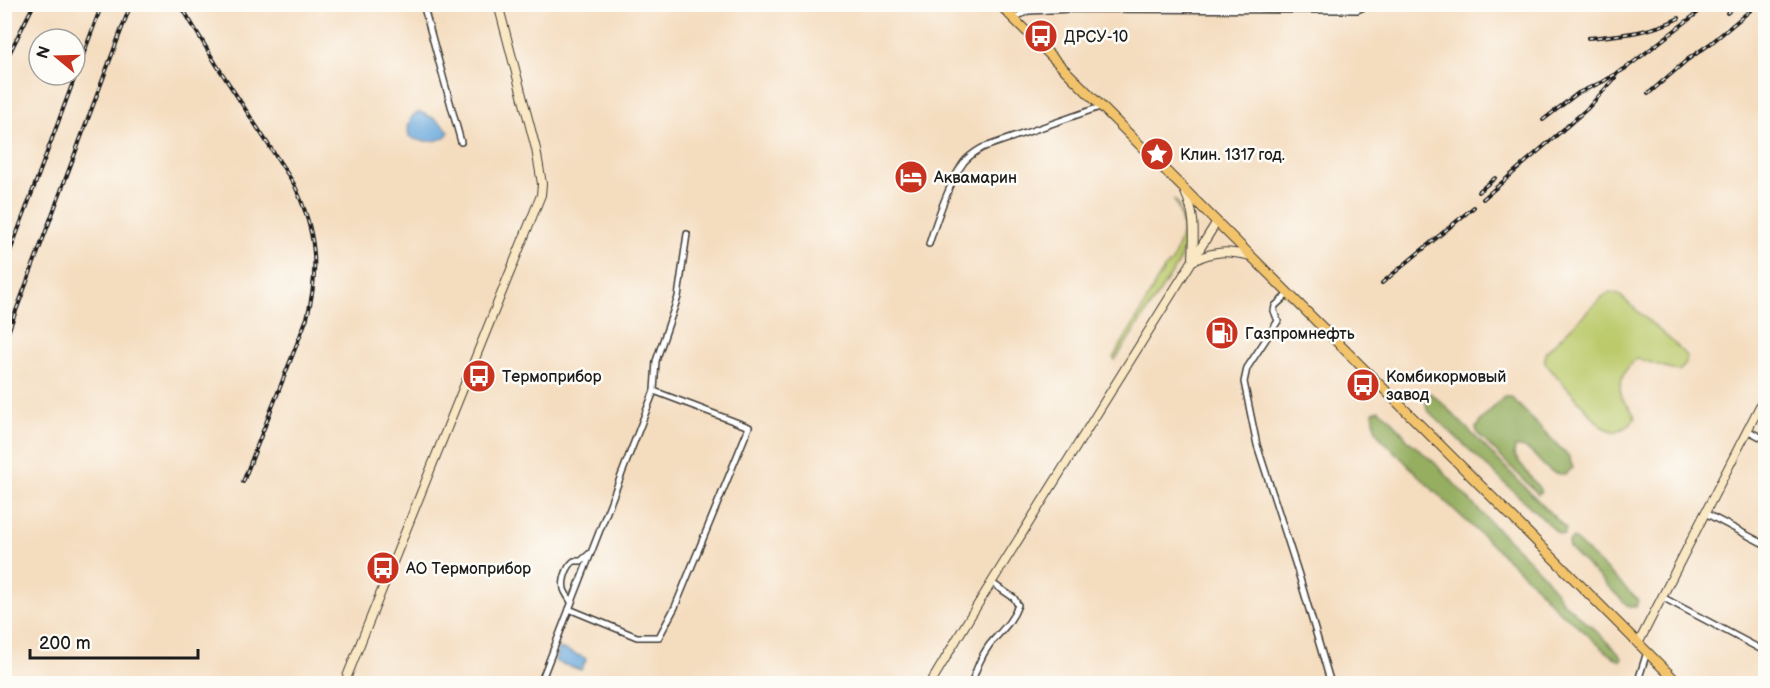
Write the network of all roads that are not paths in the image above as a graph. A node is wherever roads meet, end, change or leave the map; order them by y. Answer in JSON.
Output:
{"nodes":[{"id":1,"x":423,"y":4,"type":"edge"},
{"id":2,"x":498,"y":4,"type":"edge"},
{"id":3,"x":999,"y":4,"type":"edge"},
{"id":4,"x":1371,"y":4,"type":"edge"},
{"id":5,"x":1072,"y":7,"type":"edge"},
{"id":6,"x":1212,"y":7,"type":"edge"},
{"id":7,"x":1012,"y":19,"type":"junction"},
{"id":8,"x":1100,"y":107,"type":"junction"},
{"id":9,"x":461,"y":142,"type":"dead end"},
{"id":10,"x":1185,"y":191,"type":"junction"},
{"id":11,"x":1216,"y":223,"type":"junction"},
{"id":12,"x":687,"y":234,"type":"dead end"},
{"id":13,"x":929,"y":244,"type":"dead end"},
{"id":14,"x":1251,"y":256,"type":"junction"},
{"id":15,"x":1193,"y":261,"type":"junction"},
{"id":16,"x":1288,"y":294,"type":"junction"},
{"id":17,"x":654,"y":391,"type":"junction"},
{"id":18,"x":1766,"y":393,"type":"edge"},
{"id":19,"x":1747,"y":430,"type":"junction"},
{"id":20,"x":1766,"y":440,"type":"edge"},
{"id":21,"x":1705,"y":513,"type":"junction"},
{"id":22,"x":1766,"y":545,"type":"edge"},
{"id":23,"x":591,"y":553,"type":"junction"},
{"id":24,"x":992,"y":583,"type":"junction"},
{"id":25,"x":1662,"y":597,"type":"junction"},
{"id":26,"x":571,"y":602,"type":"junction"},
{"id":27,"x":568,"y":609,"type":"junction"},
{"id":28,"x":1638,"y":644,"type":"junction"},
{"id":29,"x":1647,"y":652,"type":"junction"},
{"id":30,"x":1766,"y":652,"type":"edge"},
{"id":31,"x":344,"y":684,"type":"edge"},
{"id":32,"x":540,"y":684,"type":"edge"},
{"id":33,"x":930,"y":684,"type":"edge"},
{"id":34,"x":971,"y":684,"type":"edge"},
{"id":35,"x":1331,"y":684,"type":"edge"},
{"id":36,"x":1637,"y":684,"type":"edge"},
{"id":37,"x":1678,"y":684,"type":"edge"}],
"edges":[{"from":1,"to":9,"type":"street"},
{"from":2,"to":31,"type":"street"},
{"from":3,"to":7,"type":"highway"},
{"from":4,"to":6,"type":"street"},
{"from":5,"to":6,"type":"street"},
{"from":5,"to":7,"type":"street"},
{"from":7,"to":8,"type":"highway"},
{"from":8,"to":10,"type":"highway"},
{"from":8,"to":13,"type":"street"},
{"from":10,"to":11,"type":"highway"},
{"from":10,"to":15,"type":"street"},
{"from":11,"to":14,"type":"highway"},
{"from":11,"to":15,"type":"street"},
{"from":12,"to":17,"type":"street"},
{"from":14,"to":15,"type":"street"},
{"from":14,"to":16,"type":"highway"},
{"from":15,"to":24,"type":"street"},
{"from":16,"to":28,"type":"highway"},
{"from":16,"to":35,"type":"street"},
{"from":17,"to":23,"type":"street"},
{"from":17,"to":27,"type":"street"},
{"from":18,"to":19,"type":"street"},
{"from":19,"to":20,"type":"street"},
{"from":19,"to":21,"type":"street"},
{"from":21,"to":22,"type":"street"},
{"from":21,"to":25,"type":"street"},
{"from":23,"to":26,"type":"street"},
{"from":23,"to":26,"type":"street"},
{"from":24,"to":33,"type":"street"},
{"from":24,"to":34,"type":"street"},
{"from":25,"to":28,"type":"street"},
{"from":25,"to":30,"type":"street"},
{"from":26,"to":27,"type":"street"},
{"from":27,"to":32,"type":"street"},
{"from":28,"to":29,"type":"highway"},
{"from":29,"to":36,"type":"street"},
{"from":29,"to":37,"type":"highway"}]}
